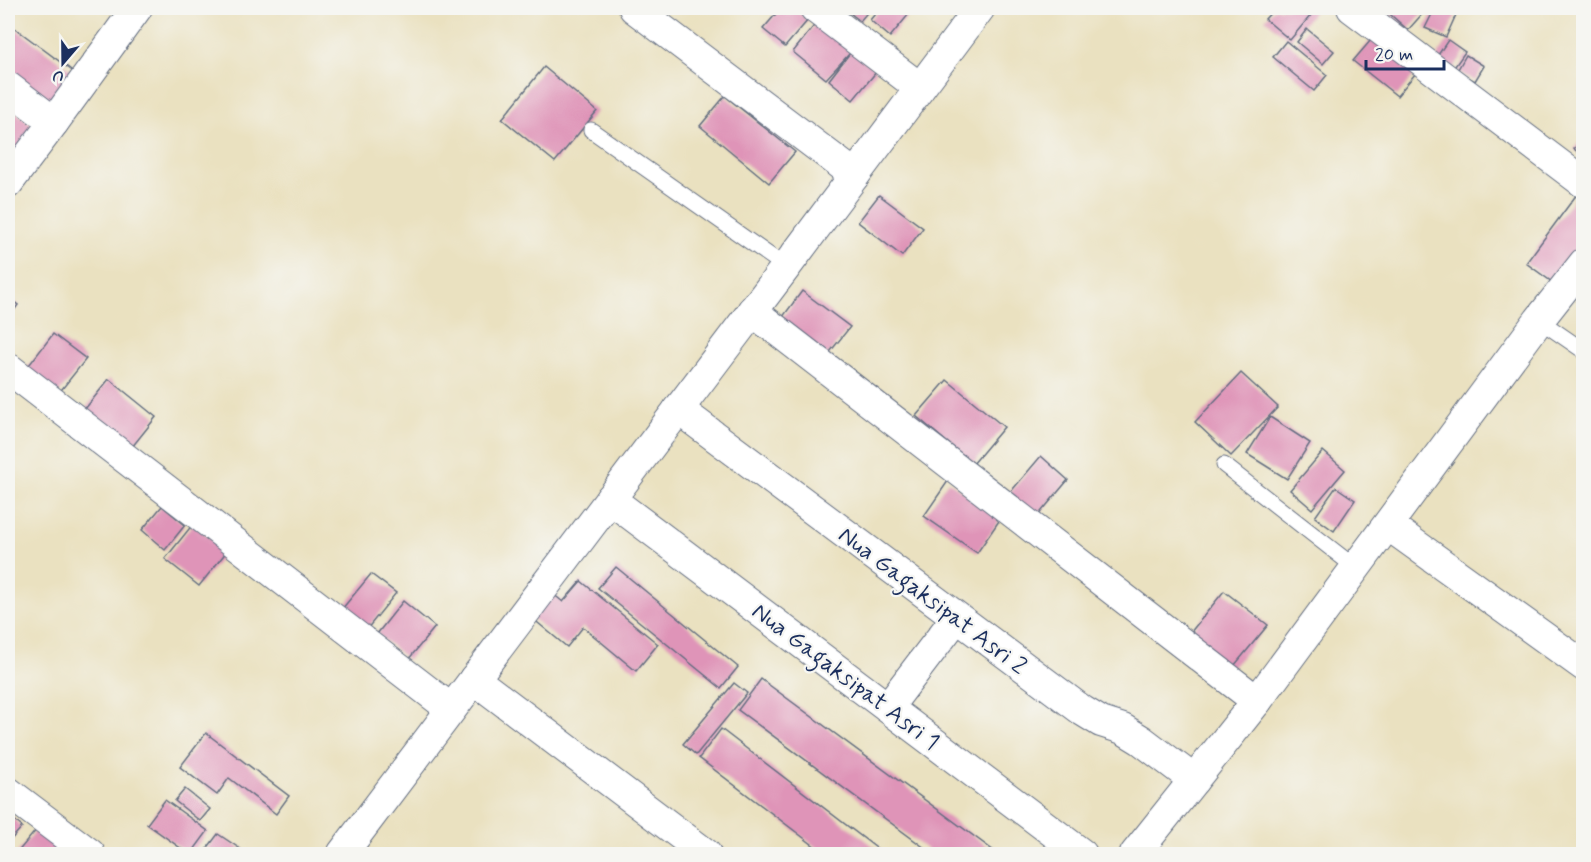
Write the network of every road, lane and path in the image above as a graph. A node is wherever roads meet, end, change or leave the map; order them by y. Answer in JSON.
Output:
{"nodes":[{"id":1,"x":137,"y":8,"type":"edge"},
{"id":2,"x":634,"y":8,"type":"edge"},
{"id":3,"x":815,"y":8,"type":"edge"},
{"id":4,"x":980,"y":8,"type":"edge"},
{"id":5,"x":1352,"y":8,"type":"edge"},
{"id":6,"x":8,"y":87,"type":"edge"},
{"id":7,"x":920,"y":88,"type":"junction"},
{"id":8,"x":54,"y":122,"type":"junction"},
{"id":9,"x":591,"y":130,"type":"dead end"},
{"id":10,"x":855,"y":175,"type":"junction"},
{"id":11,"x":8,"y":183,"type":"edge"},
{"id":12,"x":1584,"y":183,"type":"edge"},
{"id":13,"x":1584,"y":263,"type":"edge"},
{"id":14,"x":786,"y":267,"type":"junction"},
{"id":15,"x":752,"y":311,"type":"junction"},
{"id":16,"x":1539,"y":320,"type":"junction"},
{"id":17,"x":1584,"y":351,"type":"edge"},
{"id":18,"x":8,"y":368,"type":"edge"},
{"id":19,"x":678,"y":410,"type":"junction"},
{"id":20,"x":1224,"y":465,"type":"dead end"},
{"id":21,"x":610,"y":499,"type":"junction"},
{"id":22,"x":1388,"y":525,"type":"junction"},
{"id":23,"x":1356,"y":568,"type":"junction"},
{"id":24,"x":956,"y":618,"type":"junction"},
{"id":25,"x":1584,"y":666,"type":"edge"},
{"id":26,"x":474,"y":679,"type":"junction"},
{"id":27,"x":1257,"y":700,"type":"junction"},
{"id":28,"x":888,"y":707,"type":"junction"},
{"id":29,"x":451,"y":709,"type":"junction"},
{"id":30,"x":1194,"y":780,"type":"junction"},
{"id":31,"x":8,"y":792,"type":"edge"},
{"id":32,"x":90,"y":855,"type":"edge"},
{"id":33,"x":342,"y":855,"type":"edge"},
{"id":34,"x":706,"y":855,"type":"edge"},
{"id":35,"x":1082,"y":855,"type":"edge"},
{"id":36,"x":1135,"y":855,"type":"edge"}],
"edges":[{"from":1,"to":8,"type":"street"},
{"from":2,"to":10,"type":"street"},
{"from":3,"to":7,"type":"street"},
{"from":4,"to":7,"type":"street"},
{"from":5,"to":12,"type":"street"},
{"from":6,"to":8,"type":"street"},
{"from":7,"to":10,"type":"street"},
{"from":8,"to":11,"type":"street"},
{"from":9,"to":14,"type":"lane"},
{"from":10,"to":14,"type":"street"},
{"from":13,"to":16,"type":"street"},
{"from":14,"to":15,"type":"street"},
{"from":15,"to":19,"type":"street"},
{"from":15,"to":27,"type":"street"},
{"from":16,"to":17,"type":"lane"},
{"from":16,"to":22,"type":"street"},
{"from":18,"to":29,"type":"street"},
{"from":19,"to":21,"type":"street"},
{"from":19,"to":24,"type":"street","name":"Nua Gagaksipat Asri 2"},
{"from":20,"to":23,"type":"lane"},
{"from":21,"to":26,"type":"street"},
{"from":21,"to":28,"type":"street","name":"Nua Gagaksipat Asri 1"},
{"from":22,"to":23,"type":"street"},
{"from":22,"to":25,"type":"street"},
{"from":23,"to":27,"type":"street"},
{"from":24,"to":28,"type":"street"},
{"from":24,"to":30,"type":"street","name":"Nua Gagaksipat Asri 2"},
{"from":26,"to":29,"type":"street"},
{"from":26,"to":34,"type":"street"},
{"from":27,"to":30,"type":"street"},
{"from":28,"to":35,"type":"street","name":"Nua Gagaksipat Asri 1"},
{"from":29,"to":33,"type":"street"},
{"from":30,"to":36,"type":"street"},
{"from":31,"to":32,"type":"street"}]}
